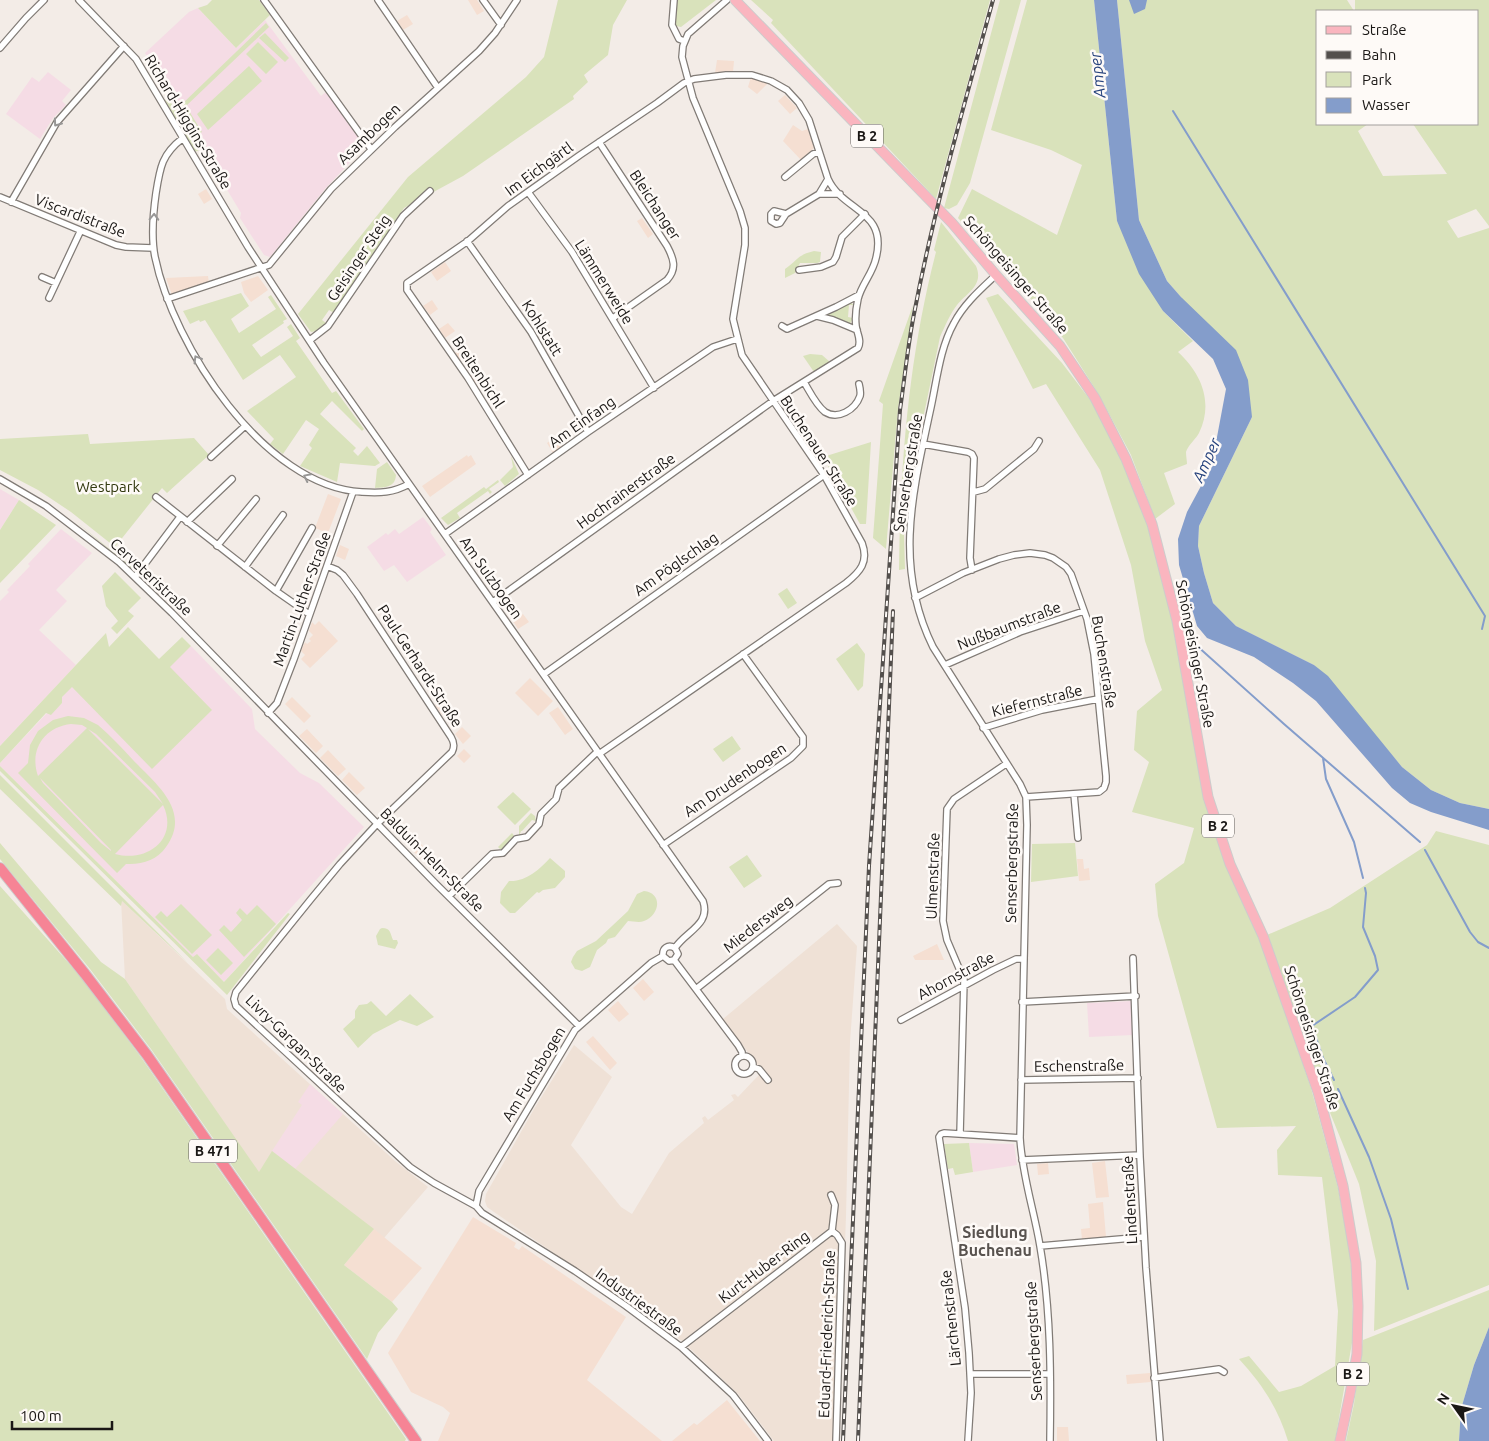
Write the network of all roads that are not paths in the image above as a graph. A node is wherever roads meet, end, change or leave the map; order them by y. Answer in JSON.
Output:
{"nodes":[{"id":1,"x":44,"y":0,"type":"edge"},
{"id":2,"x":80,"y":0,"type":"edge"},
{"id":3,"x":264,"y":0,"type":"edge"},
{"id":4,"x":378,"y":0,"type":"edge"},
{"id":5,"x":483,"y":0,"type":"edge"},
{"id":6,"x":517,"y":0,"type":"edge"},
{"id":7,"x":674,"y":0,"type":"edge"},
{"id":8,"x":727,"y":0,"type":"edge"},
{"id":9,"x":734,"y":0,"type":"edge"},
{"id":10,"x":500,"y":25,"type":"junction"},
{"id":11,"x":3,"y":40,"type":"edge"},
{"id":12,"x":684,"y":41,"type":"junction"},
{"id":13,"x":124,"y":46,"type":"junction"},
{"id":14,"x":0,"y":48,"type":"edge"},
{"id":15,"x":688,"y":81,"type":"junction"},
{"id":16,"x":438,"y":88,"type":"junction"},
{"id":17,"x":183,"y":138,"type":"junction"},
{"id":18,"x":599,"y":142,"type":"junction"},
{"id":19,"x":371,"y":149,"type":"junction"},
{"id":20,"x":819,"y":152,"type":"junction"},
{"id":21,"x":785,"y":177,"type":"dead end"},
{"id":22,"x":828,"y":179,"type":"junction"},
{"id":23,"x":430,"y":191,"type":"dead end"},
{"id":24,"x":528,"y":192,"type":"junction"},
{"id":25,"x":819,"y":194,"type":"junction"},
{"id":26,"x":840,"y":194,"type":"junction"},
{"id":27,"x":0,"y":197,"type":"edge"},
{"id":28,"x":11,"y":202,"type":"junction"},
{"id":29,"x":786,"y":214,"type":"dead end"},
{"id":30,"x":865,"y":214,"type":"junction"},
{"id":31,"x":80,"y":232,"type":"junction"},
{"id":32,"x":467,"y":241,"type":"junction"},
{"id":33,"x":153,"y":248,"type":"junction"},
{"id":34,"x":262,"y":268,"type":"junction"},
{"id":35,"x":799,"y":270,"type":"dead end"},
{"id":36,"x":996,"y":275,"type":"junction"},
{"id":37,"x":42,"y":277,"type":"dead end"},
{"id":38,"x":56,"y":283,"type":"junction"},
{"id":39,"x":407,"y":283,"type":"joint"},
{"id":40,"x":859,"y":295,"type":"junction"},
{"id":41,"x":49,"y":298,"type":"dead end"},
{"id":42,"x":167,"y":298,"type":"junction"},
{"id":43,"x":816,"y":316,"type":"junction"},
{"id":44,"x":613,"y":318,"type":"junction"},
{"id":45,"x":782,"y":326,"type":"dead end"},
{"id":46,"x":857,"y":330,"type":"junction"},
{"id":47,"x":737,"y":339,"type":"junction"},
{"id":48,"x":310,"y":340,"type":"junction"},
{"id":49,"x":804,"y":382,"type":"junction"},
{"id":50,"x":859,"y":384,"type":"dead end"},
{"id":51,"x":654,"y":388,"type":"junction"},
{"id":52,"x":773,"y":401,"type":"junction"},
{"id":53,"x":245,"y":426,"type":"junction"},
{"id":54,"x":588,"y":432,"type":"junction"},
{"id":55,"x":1039,"y":441,"type":"dead end"},
{"id":56,"x":923,"y":444,"type":"junction"},
{"id":57,"x":211,"y":456,"type":"dead end"},
{"id":58,"x":528,"y":475,"type":"junction"},
{"id":59,"x":824,"y":475,"type":"junction"},
{"id":60,"x":0,"y":479,"type":"edge"},
{"id":61,"x":232,"y":479,"type":"dead end"},
{"id":62,"x":409,"y":484,"type":"junction"},
{"id":63,"x":353,"y":492,"type":"junction"},
{"id":64,"x":974,"y":492,"type":"junction"},
{"id":65,"x":156,"y":497,"type":"dead end"},
{"id":66,"x":256,"y":499,"type":"dead end"},
{"id":67,"x":282,"y":515,"type":"dead end"},
{"id":68,"x":180,"y":517,"type":"junction"},
{"id":69,"x":187,"y":522,"type":"junction"},
{"id":70,"x":312,"y":528,"type":"dead end"},
{"id":71,"x":445,"y":534,"type":"junction"},
{"id":72,"x":217,"y":546,"type":"junction"},
{"id":73,"x":327,"y":566,"type":"junction"},
{"id":74,"x":246,"y":568,"type":"junction"},
{"id":75,"x":972,"y":570,"type":"junction"},
{"id":76,"x":135,"y":577,"type":"junction"},
{"id":77,"x":276,"y":591,"type":"junction"},
{"id":78,"x":915,"y":598,"type":"junction"},
{"id":79,"x":493,"y":602,"type":"junction"},
{"id":80,"x":1084,"y":611,"type":"junction"},
{"id":81,"x":309,"y":614,"type":"junction"},
{"id":82,"x":743,"y":654,"type":"junction"},
{"id":83,"x":945,"y":665,"type":"junction"},
{"id":84,"x":544,"y":674,"type":"junction"},
{"id":85,"x":1098,"y":699,"type":"junction"},
{"id":86,"x":268,"y":712,"type":"junction"},
{"id":87,"x":983,"y":728,"type":"junction"},
{"id":88,"x":598,"y":753,"type":"junction"},
{"id":89,"x":1006,"y":764,"type":"junction"},
{"id":90,"x":1074,"y":794,"type":"junction"},
{"id":91,"x":1026,"y":796,"type":"junction"},
{"id":92,"x":377,"y":824,"type":"junction"},
{"id":93,"x":1078,"y":838,"type":"dead end"},
{"id":94,"x":663,"y":845,"type":"junction"},
{"id":95,"x":0,"y":868,"type":"edge"},
{"id":96,"x":838,"y":883,"type":"dead end"},
{"id":97,"x":449,"y":896,"type":"junction"},
{"id":98,"x":675,"y":948,"type":"junction"},
{"id":99,"x":663,"y":956,"type":"junction"},
{"id":100,"x":1023,"y":958,"type":"junction"},
{"id":101,"x":1133,"y":958,"type":"dead end"},
{"id":102,"x":674,"y":960,"type":"junction"},
{"id":103,"x":964,"y":985,"type":"junction"},
{"id":104,"x":696,"y":989,"type":"junction"},
{"id":105,"x":1136,"y":996,"type":"junction"},
{"id":106,"x":1022,"y":1002,"type":"junction"},
{"id":107,"x":901,"y":1020,"type":"dead end"},
{"id":108,"x":578,"y":1025,"type":"junction"},
{"id":109,"x":742,"y":1056,"type":"junction"},
{"id":110,"x":753,"y":1067,"type":"junction"},
{"id":111,"x":1138,"y":1078,"type":"junction"},
{"id":112,"x":768,"y":1080,"type":"dead end"},
{"id":113,"x":1021,"y":1080,"type":"junction"},
{"id":114,"x":960,"y":1134,"type":"junction"},
{"id":115,"x":1020,"y":1138,"type":"junction"},
{"id":116,"x":1140,"y":1155,"type":"junction"},
{"id":117,"x":1022,"y":1160,"type":"junction"},
{"id":118,"x":830,"y":1195,"type":"dead end"},
{"id":119,"x":476,"y":1206,"type":"junction"},
{"id":120,"x":832,"y":1230,"type":"junction"},
{"id":121,"x":1144,"y":1237,"type":"junction"},
{"id":122,"x":1040,"y":1246,"type":"junction"},
{"id":123,"x":681,"y":1347,"type":"junction"},
{"id":124,"x":1224,"y":1372,"type":"dead end"},
{"id":125,"x":970,"y":1374,"type":"junction"},
{"id":126,"x":1050,"y":1374,"type":"junction"},
{"id":127,"x":1154,"y":1378,"type":"junction"},
{"id":128,"x":416,"y":1441,"type":"edge"},
{"id":129,"x":768,"y":1441,"type":"edge"},
{"id":130,"x":836,"y":1441,"type":"edge"},
{"id":131,"x":968,"y":1441,"type":"edge"},
{"id":132,"x":1050,"y":1441,"type":"edge"},
{"id":133,"x":1160,"y":1441,"type":"edge"},
{"id":134,"x":1340,"y":1441,"type":"edge"}],
"edges":[{"from":1,"to":11,"type":"street"},
{"from":2,"to":13,"type":"street","name":"Richard-Higgins-Straße"},
{"from":3,"to":19,"type":"street"},
{"from":4,"to":16,"type":"street"},
{"from":5,"to":10,"type":"street"},
{"from":6,"to":10,"type":"street","name":"Asambogen"},
{"from":7,"to":12,"type":"street"},
{"from":8,"to":12,"type":"street"},
{"from":9,"to":36,"type":"main road","name":"Schöngeisinger Straße","number":"B 2"},
{"from":10,"to":16,"type":"street","name":"Asambogen"},
{"from":11,"to":14,"type":"street"},
{"from":12,"to":15,"type":"street","name":"Buchenauer Straße"},
{"from":13,"to":17,"type":"street","name":"Richard-Higgins-Straße"},
{"from":13,"to":28,"type":"street","one_way":true},
{"from":15,"to":18,"type":"street","name":"Im Eichgärtl"},
{"from":15,"to":20,"type":"street"},
{"from":15,"to":47,"type":"street","name":"Buchenauer Straße"},
{"from":16,"to":19,"type":"street","name":"Asambogen"},
{"from":33,"to":17,"type":"street","one_way":true},
{"from":17,"to":34,"type":"street","name":"Richard-Higgins-Straße"},
{"from":18,"to":24,"type":"street","name":"Im Eichgärtl"},
{"from":18,"to":44,"type":"street","name":"Bleichanger"},
{"from":19,"to":34,"type":"street","name":"Asambogen"},
{"from":20,"to":21,"type":"street"},
{"from":20,"to":22,"type":"street"},
{"from":22,"to":25,"type":"street"},
{"from":22,"to":26,"type":"street"},
{"from":23,"to":48,"type":"street","name":"Geisinger Steig"},
{"from":24,"to":32,"type":"street","name":"Im Eichgärtl"},
{"from":24,"to":44,"type":"street","name":"Lämmerweide"},
{"from":25,"to":26,"type":"street"},
{"from":25,"to":29,"type":"street"},
{"from":26,"to":30,"type":"street"},
{"from":27,"to":28,"type":"street","name":"Viscardistraße"},
{"from":28,"to":31,"type":"street","name":"Viscardistraße"},
{"from":30,"to":35,"type":"street"},
{"from":30,"to":40,"type":"street"},
{"from":31,"to":33,"type":"street","name":"Viscardistraße"},
{"from":31,"to":38,"type":"street"},
{"from":32,"to":39,"type":"street","name":"Im Eichgärtl"},
{"from":32,"to":54,"type":"street","name":"Kohlstatt"},
{"from":33,"to":42,"type":"street"},
{"from":34,"to":42,"type":"street"},
{"from":34,"to":48,"type":"street","name":"Am Sulzbogen"},
{"from":36,"to":56,"type":"street","name":"Senserbergstraße"},
{"from":36,"to":134,"type":"main road","name":"Schöngeisinger Straße","number":"B 2"},
{"from":37,"to":38,"type":"street"},
{"from":38,"to":41,"type":"street"},
{"from":39,"to":58,"type":"street","name":"Breitenbichl"},
{"from":40,"to":43,"type":"street"},
{"from":40,"to":46,"type":"street"},
{"from":53,"to":42,"type":"street","one_way":true},
{"from":43,"to":45,"type":"street"},
{"from":43,"to":46,"type":"street"},
{"from":44,"to":51,"type":"street","name":"Lämmerweide"},
{"from":46,"to":49,"type":"street","name":"Hochrainerstraße"},
{"from":47,"to":51,"type":"street","name":"Am Einfang"},
{"from":47,"to":52,"type":"street","name":"Buchenauer Straße"},
{"from":48,"to":62,"type":"street","name":"Am Sulzbogen"},
{"from":49,"to":50,"type":"street"},
{"from":49,"to":52,"type":"street","name":"Hochrainerstraße"},
{"from":51,"to":54,"type":"street","name":"Am Einfang"},
{"from":52,"to":59,"type":"street","name":"Buchenauer Straße"},
{"from":52,"to":79,"type":"street","name":"Hochrainerstraße"},
{"from":53,"to":57,"type":"street"},
{"from":63,"to":53,"type":"street","one_way":true},
{"from":54,"to":58,"type":"street","name":"Am Einfang"},
{"from":55,"to":64,"type":"street"},
{"from":56,"to":64,"type":"street"},
{"from":56,"to":78,"type":"street","name":"Senserbergstraße"},
{"from":58,"to":71,"type":"street","name":"Am Einfang"},
{"from":59,"to":82,"type":"street","name":"Buchenauer Straße"},
{"from":59,"to":84,"type":"street","name":"Am Pöglschlag"},
{"from":60,"to":76,"type":"street","name":"Cerveteristraße"},
{"from":61,"to":69,"type":"street"},
{"from":62,"to":63,"type":"street"},
{"from":62,"to":71,"type":"street","name":"Am Sulzbogen"},
{"from":63,"to":73,"type":"street","name":"Martin-Luther-Straße"},
{"from":64,"to":75,"type":"street"},
{"from":65,"to":68,"type":"street"},
{"from":66,"to":72,"type":"street"},
{"from":67,"to":74,"type":"street"},
{"from":68,"to":69,"type":"street"},
{"from":68,"to":76,"type":"street"},
{"from":69,"to":72,"type":"street"},
{"from":70,"to":77,"type":"street"},
{"from":71,"to":79,"type":"street","name":"Am Sulzbogen"},
{"from":72,"to":74,"type":"street"},
{"from":73,"to":81,"type":"street","name":"Martin-Luther-Straße"},
{"from":73,"to":92,"type":"street","name":"Paul-Gerhardt-Straße"},
{"from":74,"to":77,"type":"street"},
{"from":75,"to":78,"type":"street","name":"Buchenstraße"},
{"from":75,"to":80,"type":"street","name":"Buchenstraße"},
{"from":76,"to":86,"type":"street","name":"Cerveteristraße"},
{"from":77,"to":81,"type":"street"},
{"from":78,"to":83,"type":"street","name":"Senserbergstraße"},
{"from":79,"to":84,"type":"street","name":"Am Sulzbogen"},
{"from":80,"to":83,"type":"street","name":"Nußbaumstraße"},
{"from":80,"to":85,"type":"street","name":"Buchenstraße"},
{"from":81,"to":86,"type":"street","name":"Martin-Luther-Straße"},
{"from":82,"to":88,"type":"street","name":"Buchenauer Straße"},
{"from":82,"to":94,"type":"street","name":"Am Drudenbogen"},
{"from":83,"to":87,"type":"street","name":"Senserbergstraße"},
{"from":84,"to":88,"type":"street","name":"Am Sulzbogen"},
{"from":85,"to":87,"type":"street","name":"Kiefernstraße"},
{"from":85,"to":90,"type":"street","name":"Buchenstraße"},
{"from":86,"to":92,"type":"street","name":"Balduin-Helm-Straße"},
{"from":87,"to":89,"type":"street","name":"Senserbergstraße"},
{"from":88,"to":94,"type":"street","name":"Am Sulzbogen"},
{"from":88,"to":97,"type":"street","name":"Buchenauer Straße"},
{"from":89,"to":91,"type":"street","name":"Senserbergstraße"},
{"from":89,"to":103,"type":"street","name":"Ulmenstraße"},
{"from":90,"to":91,"type":"street","name":"Buchenstraße"},
{"from":90,"to":93,"type":"street"},
{"from":91,"to":100,"type":"street","name":"Senserbergstraße"},
{"from":92,"to":97,"type":"street","name":"Balduin-Helm-Straße"},
{"from":92,"to":119,"type":"street","name":"Livry-Gargan-Straße"},
{"from":94,"to":98,"type":"street","name":"Am Sulzbogen"},
{"from":95,"to":128,"type":"highway","number":"B 471"},
{"from":96,"to":104,"type":"street","name":"Miedersweg"},
{"from":97,"to":108,"type":"street","name":"Balduin-Helm-Straße"},
{"from":98,"to":99,"type":"street"},
{"from":98,"to":102,"type":"street"},
{"from":99,"to":102,"type":"street"},
{"from":99,"to":108,"type":"street","name":"Am Fuchsbogen"},
{"from":100,"to":103,"type":"street","name":"Ahornstraße"},
{"from":100,"to":106,"type":"street","name":"Senserbergstraße"},
{"from":101,"to":105,"type":"street","name":"Lindenstraße"},
{"from":102,"to":104,"type":"street"},
{"from":103,"to":107,"type":"street","name":"Ahornstraße"},
{"from":103,"to":114,"type":"street","name":"Ulmenstraße"},
{"from":104,"to":109,"type":"street"},
{"from":105,"to":106,"type":"street"},
{"from":105,"to":111,"type":"street","name":"Lindenstraße"},
{"from":106,"to":113,"type":"street","name":"Senserbergstraße"},
{"from":108,"to":119,"type":"street","name":"Am Fuchsbogen"},
{"from":109,"to":110,"type":"street"},
{"from":109,"to":110,"type":"street"},
{"from":110,"to":112,"type":"street"},
{"from":111,"to":113,"type":"street","name":"Eschenstraße"},
{"from":111,"to":116,"type":"street","name":"Lindenstraße"},
{"from":113,"to":115,"type":"street","name":"Senserbergstraße"},
{"from":114,"to":115,"type":"street"},
{"from":114,"to":125,"type":"street","name":"Lärchenstraße"},
{"from":115,"to":117,"type":"street","name":"Senserbergstraße"},
{"from":116,"to":117,"type":"street"},
{"from":116,"to":121,"type":"street","name":"Lindenstraße"},
{"from":117,"to":122,"type":"street","name":"Senserbergstraße"},
{"from":118,"to":120,"type":"street","name":"Kurt-Huber-Ring"},
{"from":119,"to":123,"type":"street","name":"Industriestraße"},
{"from":120,"to":123,"type":"street","name":"Kurt-Huber-Ring"},
{"from":120,"to":130,"type":"street","name":"Eduard-Friederich-Straße"},
{"from":121,"to":122,"type":"street"},
{"from":121,"to":127,"type":"street","name":"Lindenstraße"},
{"from":122,"to":126,"type":"street","name":"Senserbergstraße"},
{"from":123,"to":129,"type":"street","name":"Industriestraße"},
{"from":124,"to":127,"type":"street"},
{"from":125,"to":126,"type":"street"},
{"from":125,"to":131,"type":"street","name":"Lärchenstraße"},
{"from":126,"to":132,"type":"street","name":"Senserbergstraße"},
{"from":127,"to":133,"type":"street","name":"Lindenstraße"}]}
